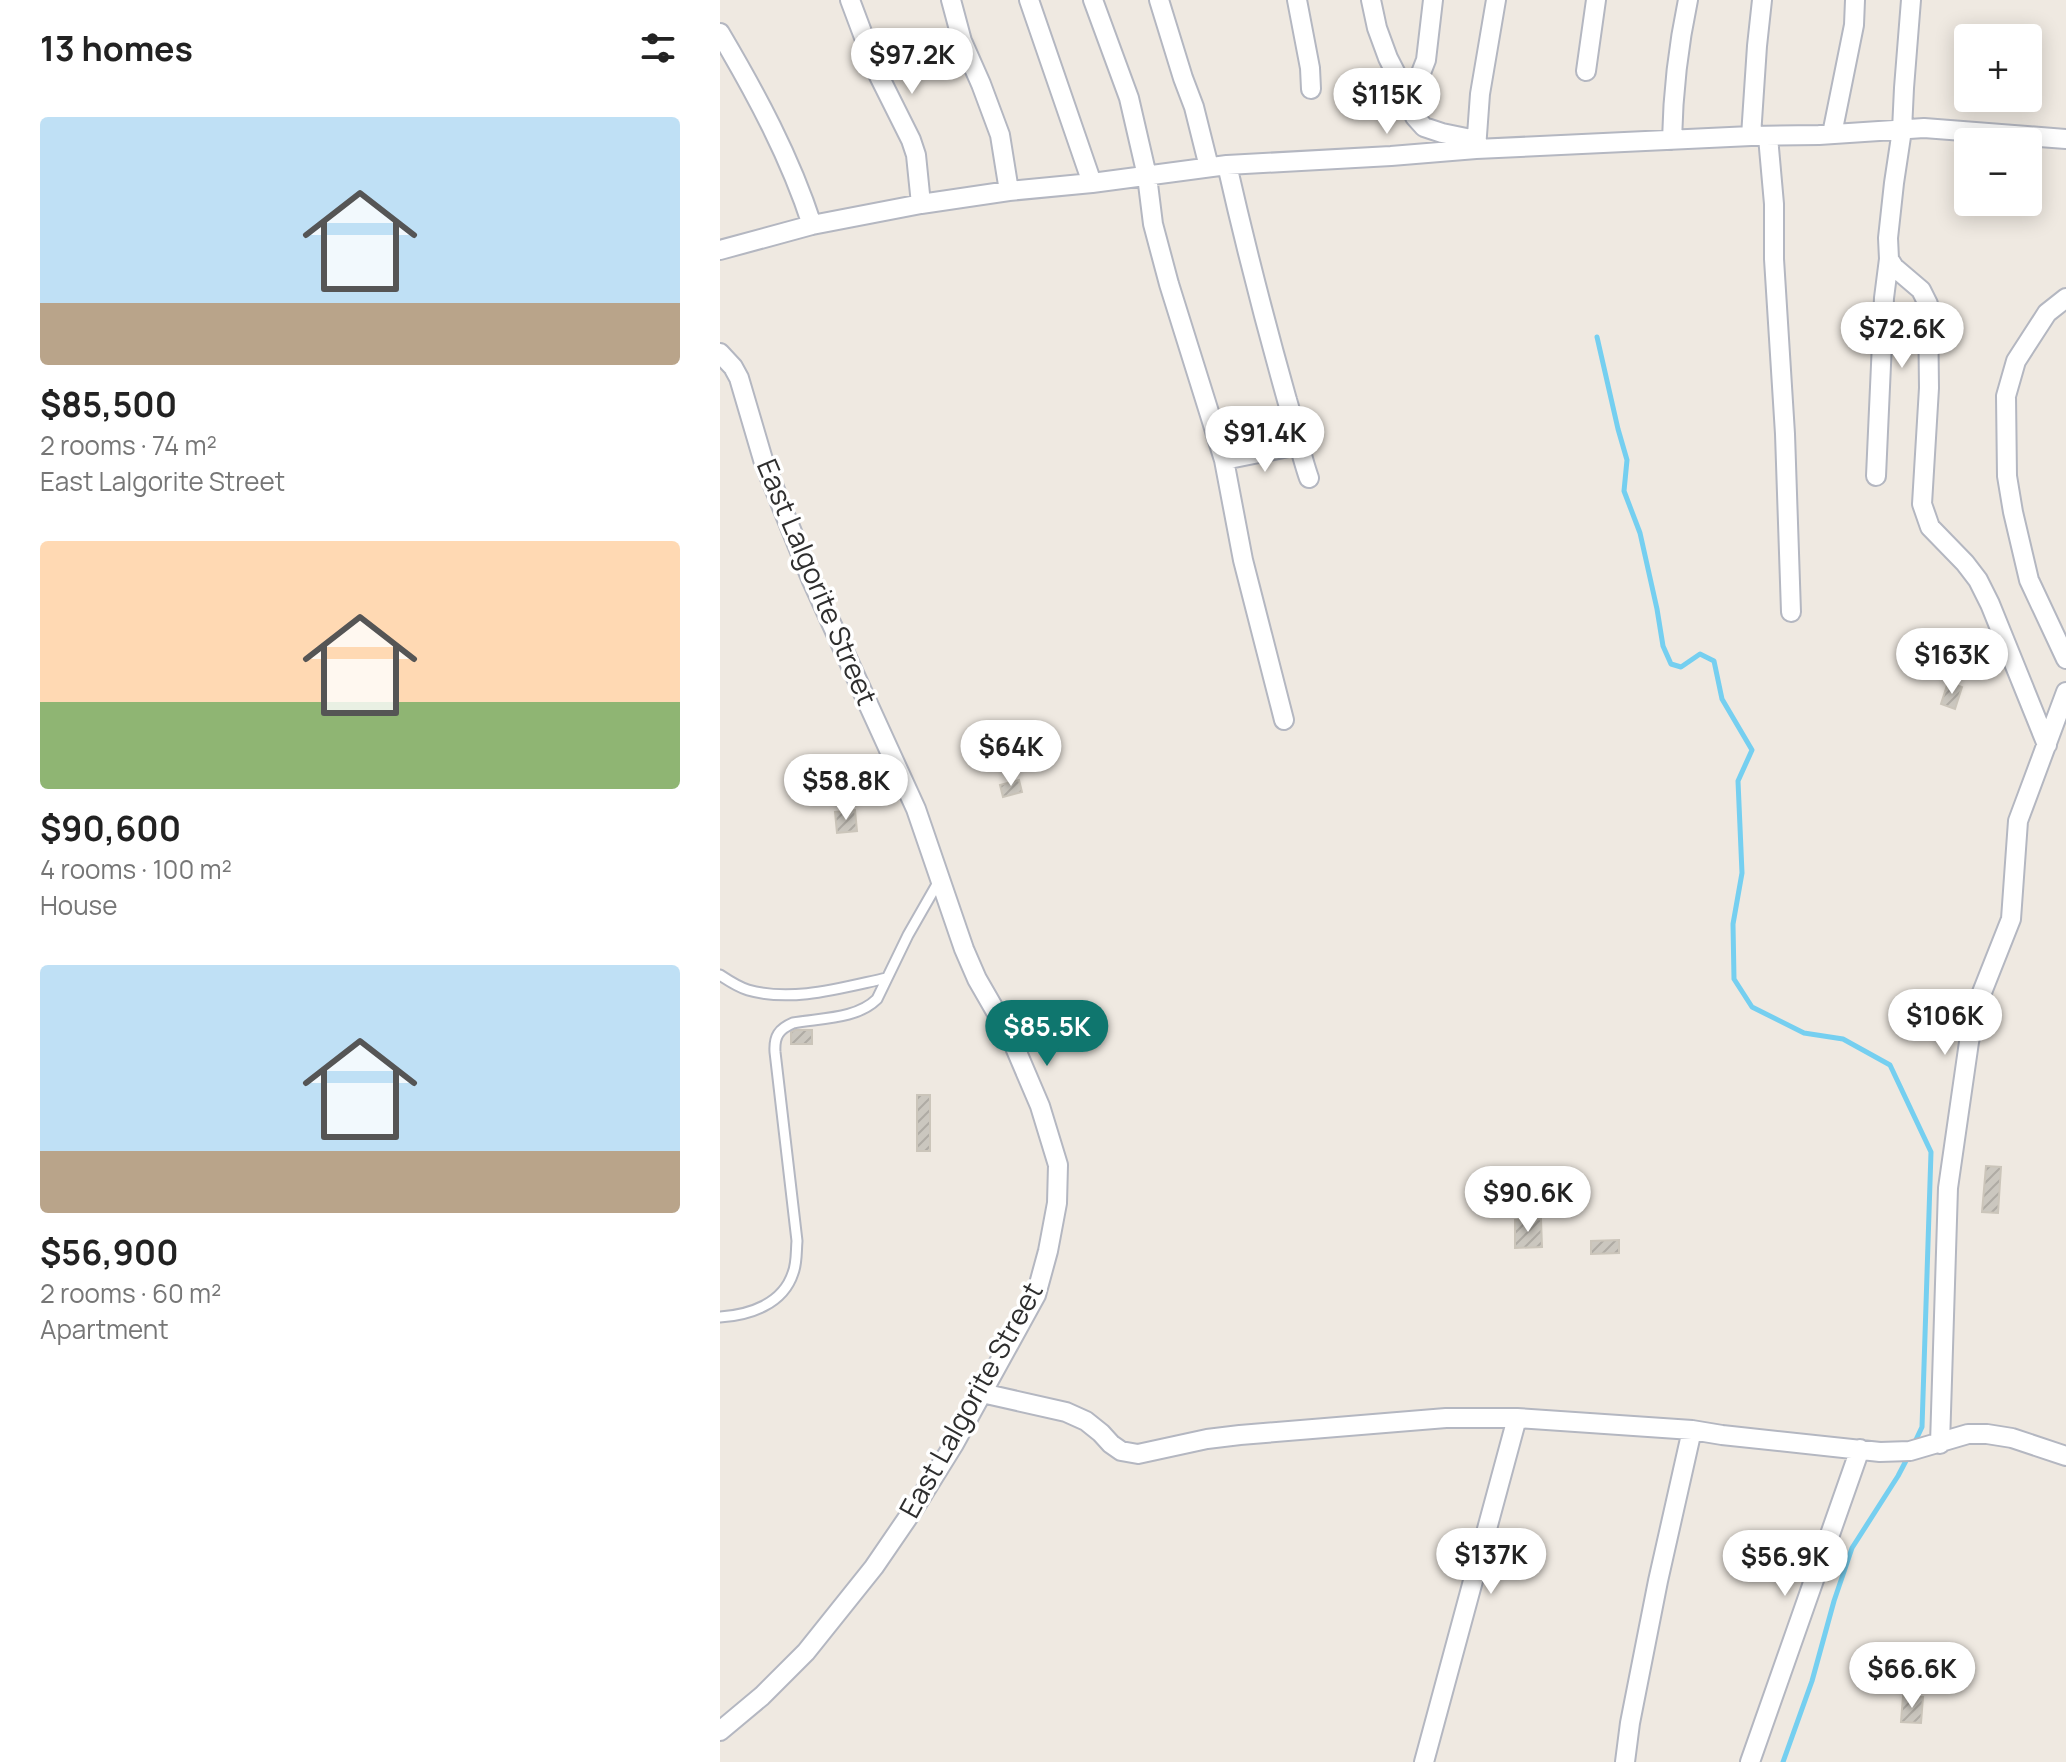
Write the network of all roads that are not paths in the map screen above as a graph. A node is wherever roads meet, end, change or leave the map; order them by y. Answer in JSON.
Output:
{"nodes":[{"id":1,"x":850,"y":0,"type":"edge"},
{"id":2,"x":951,"y":0,"type":"edge"},
{"id":3,"x":1029,"y":0,"type":"edge"},
{"id":4,"x":1093,"y":0,"type":"edge"},
{"id":5,"x":1159,"y":0,"type":"edge"},
{"id":6,"x":1297,"y":0,"type":"edge"},
{"id":7,"x":1371,"y":0,"type":"edge"},
{"id":8,"x":1433,"y":0,"type":"edge"},
{"id":9,"x":1496,"y":0,"type":"edge"},
{"id":10,"x":1596,"y":0,"type":"edge"},
{"id":11,"x":1688,"y":0,"type":"edge"},
{"id":12,"x":1762,"y":0,"type":"edge"},
{"id":13,"x":1855,"y":0,"type":"edge"},
{"id":14,"x":1911,"y":0,"type":"edge"},
{"id":15,"x":720,"y":33,"type":"edge"},
{"id":16,"x":1586,"y":71,"type":"dead end"},
{"id":17,"x":1311,"y":89,"type":"dead end"},
{"id":18,"x":1410,"y":101,"type":"junction"},
{"id":19,"x":1902,"y":130,"type":"junction"},
{"id":20,"x":1832,"y":134,"type":"junction"},
{"id":21,"x":1760,"y":136,"type":"junction"},
{"id":22,"x":2066,"y":139,"type":"edge"},
{"id":23,"x":1672,"y":140,"type":"junction"},
{"id":24,"x":1476,"y":144,"type":"junction"},
{"id":25,"x":1218,"y":166,"type":"junction"},
{"id":26,"x":1147,"y":176,"type":"junction"},
{"id":27,"x":1092,"y":183,"type":"junction"},
{"id":28,"x":1009,"y":191,"type":"junction"},
{"id":29,"x":921,"y":204,"type":"junction"},
{"id":30,"x":812,"y":225,"type":"junction"},
{"id":31,"x":720,"y":250,"type":"edge"},
{"id":32,"x":1889,"y":259,"type":"junction"},
{"id":33,"x":2066,"y":298,"type":"edge"},
{"id":34,"x":720,"y":353,"type":"edge"},
{"id":35,"x":1298,"y":445,"type":"junction"},
{"id":36,"x":1224,"y":460,"type":"junction"},
{"id":37,"x":1876,"y":476,"type":"dead end"},
{"id":38,"x":1309,"y":478,"type":"dead end"},
{"id":39,"x":1791,"y":612,"type":"dead end"},
{"id":40,"x":2066,"y":659,"type":"edge"},
{"id":41,"x":2066,"y":692,"type":"edge"},
{"id":42,"x":1284,"y":720,"type":"dead end"},
{"id":43,"x":2047,"y":745,"type":"junction"},
{"id":44,"x":940,"y":879,"type":"junction"},
{"id":45,"x":720,"y":975,"type":"edge"},
{"id":46,"x":887,"y":978,"type":"junction"},
{"id":47,"x":720,"y":1317,"type":"edge"},
{"id":48,"x":982,"y":1393,"type":"junction"},
{"id":49,"x":1517,"y":1418,"type":"junction"},
{"id":50,"x":1692,"y":1430,"type":"junction"},
{"id":51,"x":1940,"y":1444,"type":"junction"},
{"id":52,"x":1860,"y":1449,"type":"junction"},
{"id":53,"x":2066,"y":1456,"type":"edge"},
{"id":54,"x":720,"y":1731,"type":"edge"},
{"id":55,"x":1424,"y":1762,"type":"edge"},
{"id":56,"x":1625,"y":1762,"type":"edge"},
{"id":57,"x":1750,"y":1762,"type":"edge"}],
"edges":[{"from":1,"to":29,"type":"street"},
{"from":2,"to":28,"type":"street"},
{"from":3,"to":27,"type":"street"},
{"from":4,"to":26,"type":"street"},
{"from":5,"to":25,"type":"street"},
{"from":6,"to":17,"type":"street"},
{"from":7,"to":18,"type":"street"},
{"from":8,"to":18,"type":"street"},
{"from":9,"to":24,"type":"street"},
{"from":10,"to":16,"type":"street"},
{"from":11,"to":23,"type":"street"},
{"from":12,"to":21,"type":"street"},
{"from":13,"to":20,"type":"street"},
{"from":14,"to":19,"type":"street"},
{"from":15,"to":30,"type":"street"},
{"from":18,"to":24,"type":"street"},
{"from":19,"to":20,"type":"street"},
{"from":19,"to":22,"type":"street"},
{"from":19,"to":32,"type":"street"},
{"from":20,"to":21,"type":"street"},
{"from":21,"to":23,"type":"street"},
{"from":21,"to":39,"type":"street"},
{"from":23,"to":24,"type":"street"},
{"from":24,"to":25,"type":"street"},
{"from":25,"to":26,"type":"street"},
{"from":25,"to":35,"type":"street"},
{"from":26,"to":27,"type":"street"},
{"from":26,"to":36,"type":"street"},
{"from":27,"to":28,"type":"street"},
{"from":28,"to":29,"type":"street"},
{"from":29,"to":30,"type":"street"},
{"from":30,"to":31,"type":"street"},
{"from":32,"to":37,"type":"street"},
{"from":32,"to":43,"type":"street"},
{"from":33,"to":40,"type":"street"},
{"from":34,"to":44,"type":"street","name":"East Lalgorite Street"},
{"from":35,"to":36,"type":"street"},
{"from":35,"to":38,"type":"street"},
{"from":36,"to":42,"type":"street"},
{"from":41,"to":43,"type":"street"},
{"from":43,"to":51,"type":"street"},
{"from":44,"to":46,"type":"lane"},
{"from":44,"to":48,"type":"street","name":"East Lalgorite Street"},
{"from":45,"to":46,"type":"lane"},
{"from":46,"to":47,"type":"lane"},
{"from":48,"to":49,"type":"street"},
{"from":48,"to":54,"type":"street","name":"East Lalgorite Street"},
{"from":49,"to":50,"type":"street"},
{"from":49,"to":55,"type":"street"},
{"from":50,"to":52,"type":"street"},
{"from":50,"to":56,"type":"street"},
{"from":51,"to":52,"type":"street"},
{"from":51,"to":53,"type":"street"},
{"from":52,"to":57,"type":"street"}]}
